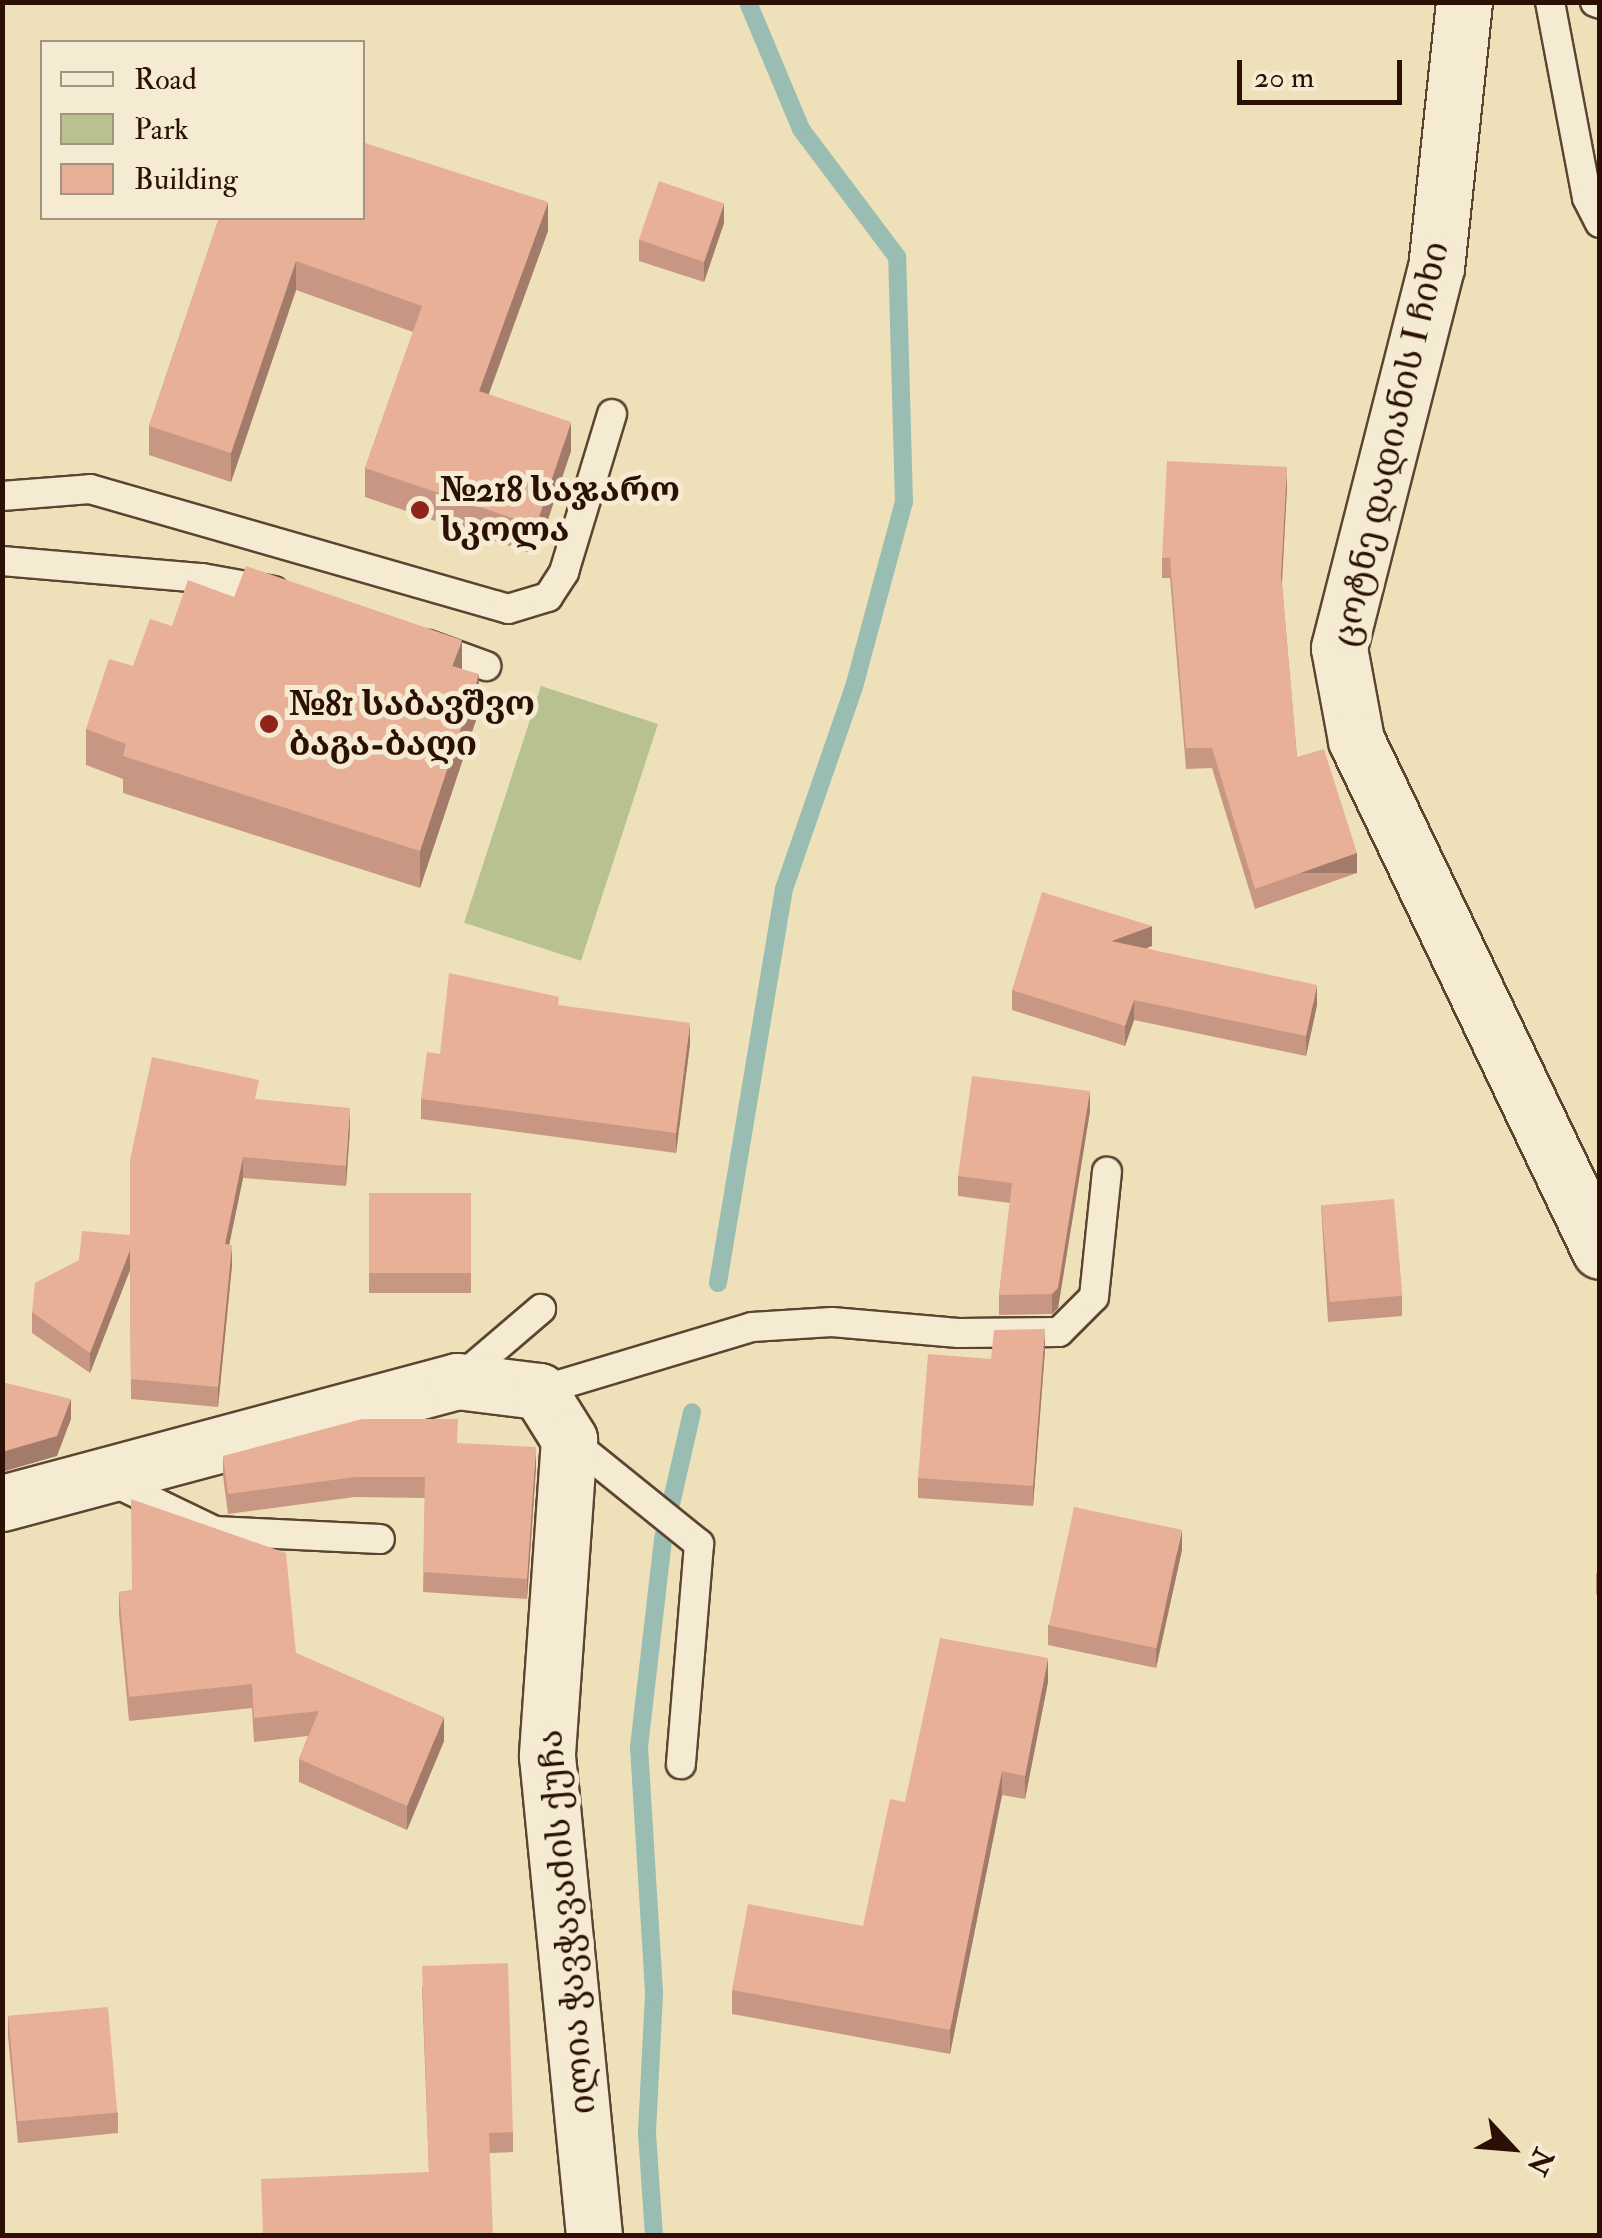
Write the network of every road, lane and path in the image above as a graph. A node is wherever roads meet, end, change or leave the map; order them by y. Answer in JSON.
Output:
{"nodes":[{"id":1,"x":1464,"y":2,"type":"edge"},
{"id":2,"x":1550,"y":2,"type":"edge"},
{"id":3,"x":1600,"y":222,"type":"edge"},
{"id":4,"x":612,"y":414,"type":"dead end"},
{"id":5,"x":2,"y":496,"type":"edge"},
{"id":6,"x":2,"y":561,"type":"edge"},
{"id":7,"x":294,"y":599,"type":"edge"},
{"id":8,"x":399,"y":635,"type":"edge"},
{"id":9,"x":486,"y":666,"type":"dead end"},
{"id":10,"x":1107,"y":1172,"type":"dead end"},
{"id":11,"x":1600,"y":1251,"type":"edge"},
{"id":12,"x":541,"y":1308,"type":"dead end"},
{"id":13,"x":457,"y":1381,"type":"junction"},
{"id":14,"x":539,"y":1391,"type":"junction"},
{"id":15,"x":568,"y":1440,"type":"junction"},
{"id":16,"x":101,"y":1476,"type":"junction"},
{"id":17,"x":2,"y":1503,"type":"edge"},
{"id":18,"x":380,"y":1539,"type":"dead end"},
{"id":19,"x":682,"y":1764,"type":"dead end"},
{"id":20,"x":594,"y":2236,"type":"edge"}],
"edges":[{"from":1,"to":11,"type":"street","name":"ცოტნე დადიანის I ჩიხი"},
{"from":2,"to":3,"type":"lane"},
{"from":4,"to":5,"type":"lane"},
{"from":6,"to":7,"type":"lane"},
{"from":8,"to":9,"type":"lane"},
{"from":10,"to":14,"type":"lane"},
{"from":12,"to":13,"type":"lane"},
{"from":13,"to":14,"type":"street"},
{"from":13,"to":16,"type":"street"},
{"from":14,"to":15,"type":"street"},
{"from":15,"to":19,"type":"lane"},
{"from":15,"to":20,"type":"street","name":"ილია ჭავჭავაძის ქუჩა"},
{"from":16,"to":17,"type":"street"},
{"from":16,"to":18,"type":"lane"}]}
